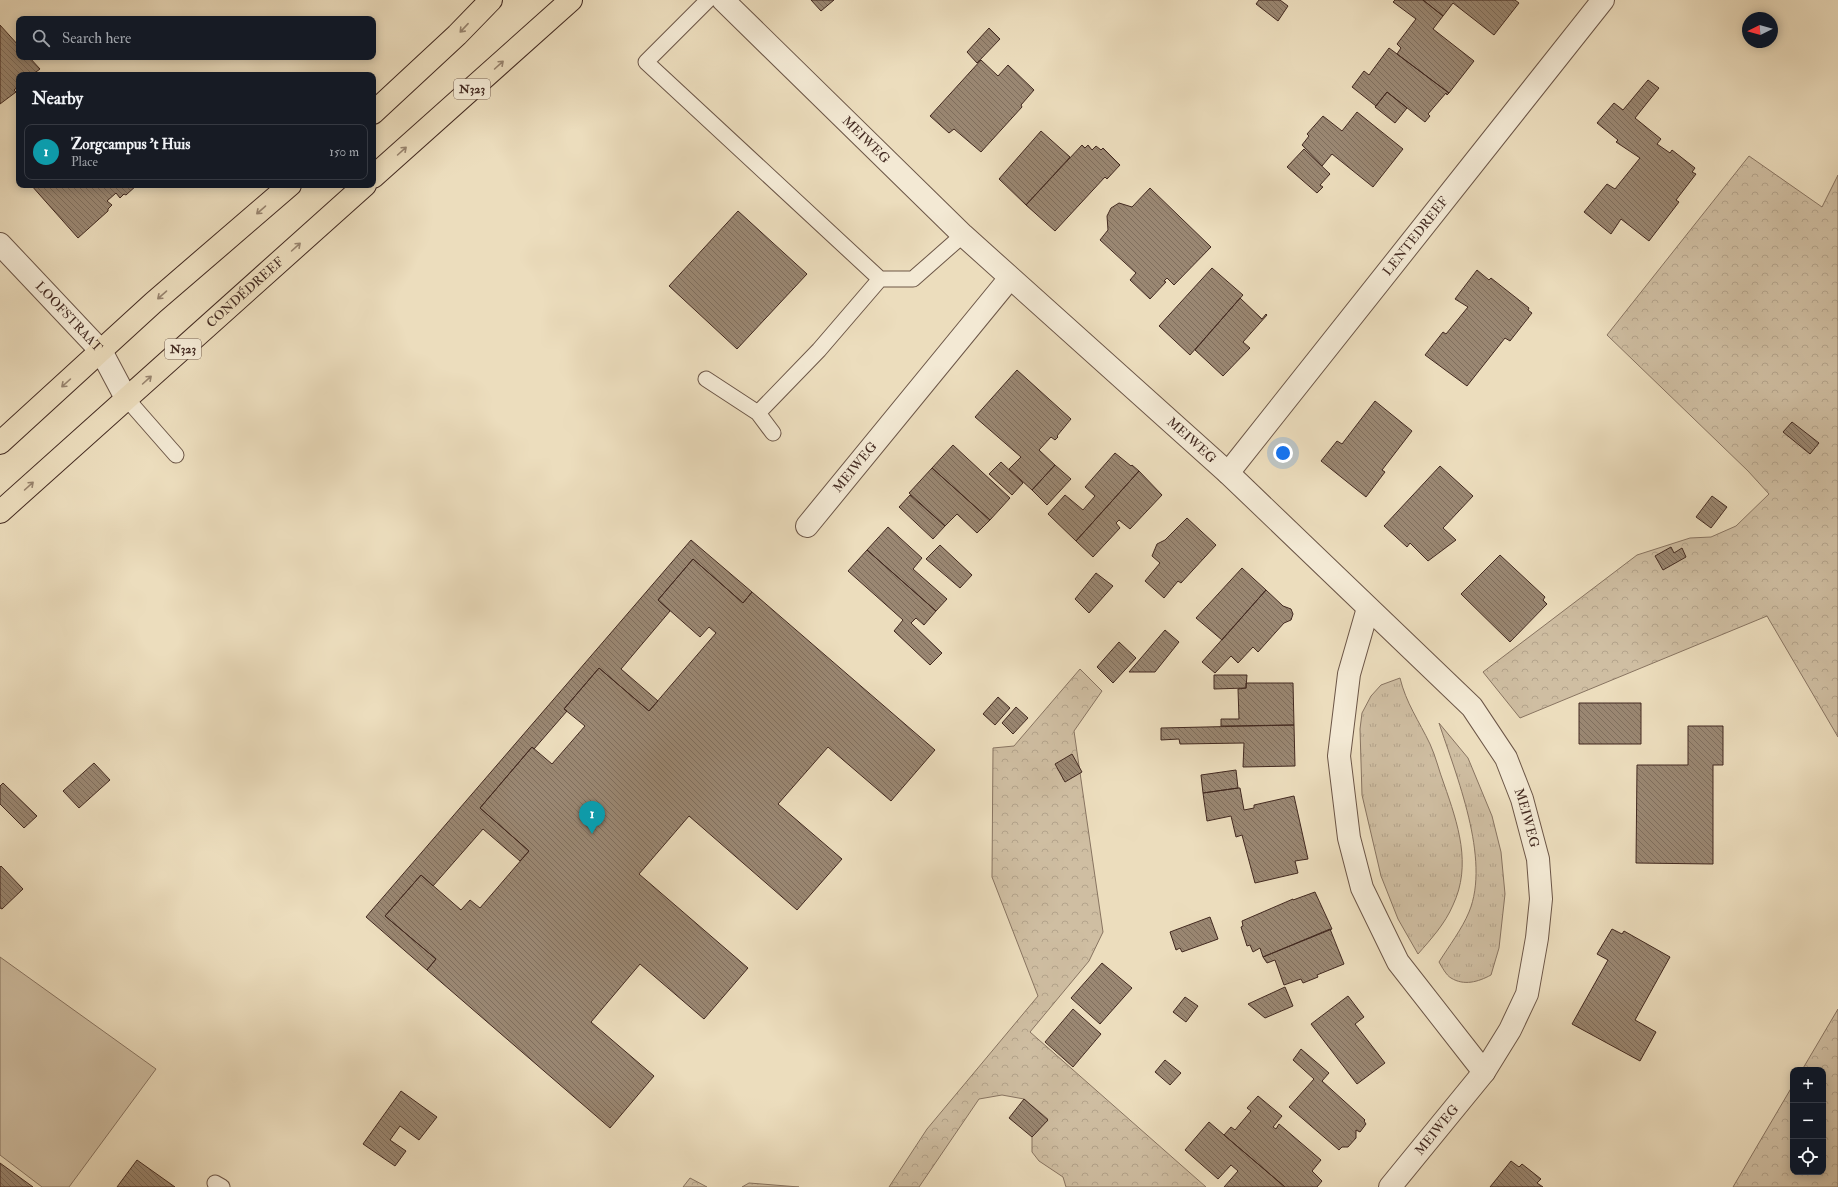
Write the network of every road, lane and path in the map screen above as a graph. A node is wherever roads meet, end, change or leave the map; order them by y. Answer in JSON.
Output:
{"nodes":[{"id":1,"x":491,"y":0,"type":"edge"},
{"id":2,"x":571,"y":0,"type":"edge"},
{"id":3,"x":708,"y":0,"type":"edge"},
{"id":4,"x":723,"y":0,"type":"edge"},
{"id":5,"x":1604,"y":0,"type":"edge"},
{"id":6,"x":376,"y":110,"type":"edge"},
{"id":7,"x":376,"y":175,"type":"edge"},
{"id":8,"x":287,"y":188,"type":"edge"},
{"id":9,"x":362,"y":188,"type":"edge"},
{"id":10,"x":964,"y":235,"type":"junction"},
{"id":11,"x":0,"y":244,"type":"edge"},
{"id":12,"x":1010,"y":278,"type":"junction"},
{"id":13,"x":880,"y":279,"type":"junction"},
{"id":14,"x":101,"y":351,"type":"junction"},
{"id":15,"x":706,"y":379,"type":"dead end"},
{"id":16,"x":126,"y":398,"type":"junction"},
{"id":17,"x":758,"y":413,"type":"junction"},
{"id":18,"x":773,"y":433,"type":"dead end"},
{"id":19,"x":0,"y":443,"type":"edge"},
{"id":20,"x":176,"y":456,"type":"dead end"},
{"id":21,"x":1228,"y":473,"type":"junction"},
{"id":22,"x":0,"y":512,"type":"edge"},
{"id":23,"x":807,"y":526,"type":"dead end"},
{"id":24,"x":1368,"y":608,"type":"junction"},
{"id":25,"x":1484,"y":1072,"type":"junction"},
{"id":26,"x":1390,"y":1187,"type":"edge"}],
"edges":[{"from":1,"to":6,"type":"main road","one_way":true},
{"from":7,"to":2,"type":"main road","number":"N323","one_way":true},
{"from":3,"to":13,"type":"lane"},
{"from":4,"to":10,"type":"street","name":"MEIWEG"},
{"from":5,"to":21,"type":"street","name":"LENTEDREEF"},
{"from":8,"to":14,"type":"main road","one_way":true},
{"from":16,"to":9,"type":"main road","name":"CONDÉDREEF","number":"N323","one_way":true},
{"from":10,"to":12,"type":"street","name":"MEIWEG"},
{"from":10,"to":13,"type":"lane"},
{"from":11,"to":14,"type":"street","name":"LOOFSTRAAT"},
{"from":12,"to":21,"type":"street","name":"MEIWEG"},
{"from":12,"to":23,"type":"street","name":"MEIWEG"},
{"from":13,"to":17,"type":"lane"},
{"from":14,"to":16,"type":"street","name":"LOOFSTRAAT"},
{"from":14,"to":19,"type":"main road","one_way":true},
{"from":15,"to":17,"type":"lane"},
{"from":16,"to":20,"type":"lane"},
{"from":22,"to":16,"type":"main road","name":"CONDÉDREEF","number":"N323","one_way":true},
{"from":17,"to":18,"type":"lane"},
{"from":21,"to":24,"type":"street","name":"MEIWEG"},
{"from":24,"to":25,"type":"street"},
{"from":24,"to":25,"type":"street","name":"MEIWEG"},
{"from":25,"to":26,"type":"street","name":"MEIWEG"}]}
